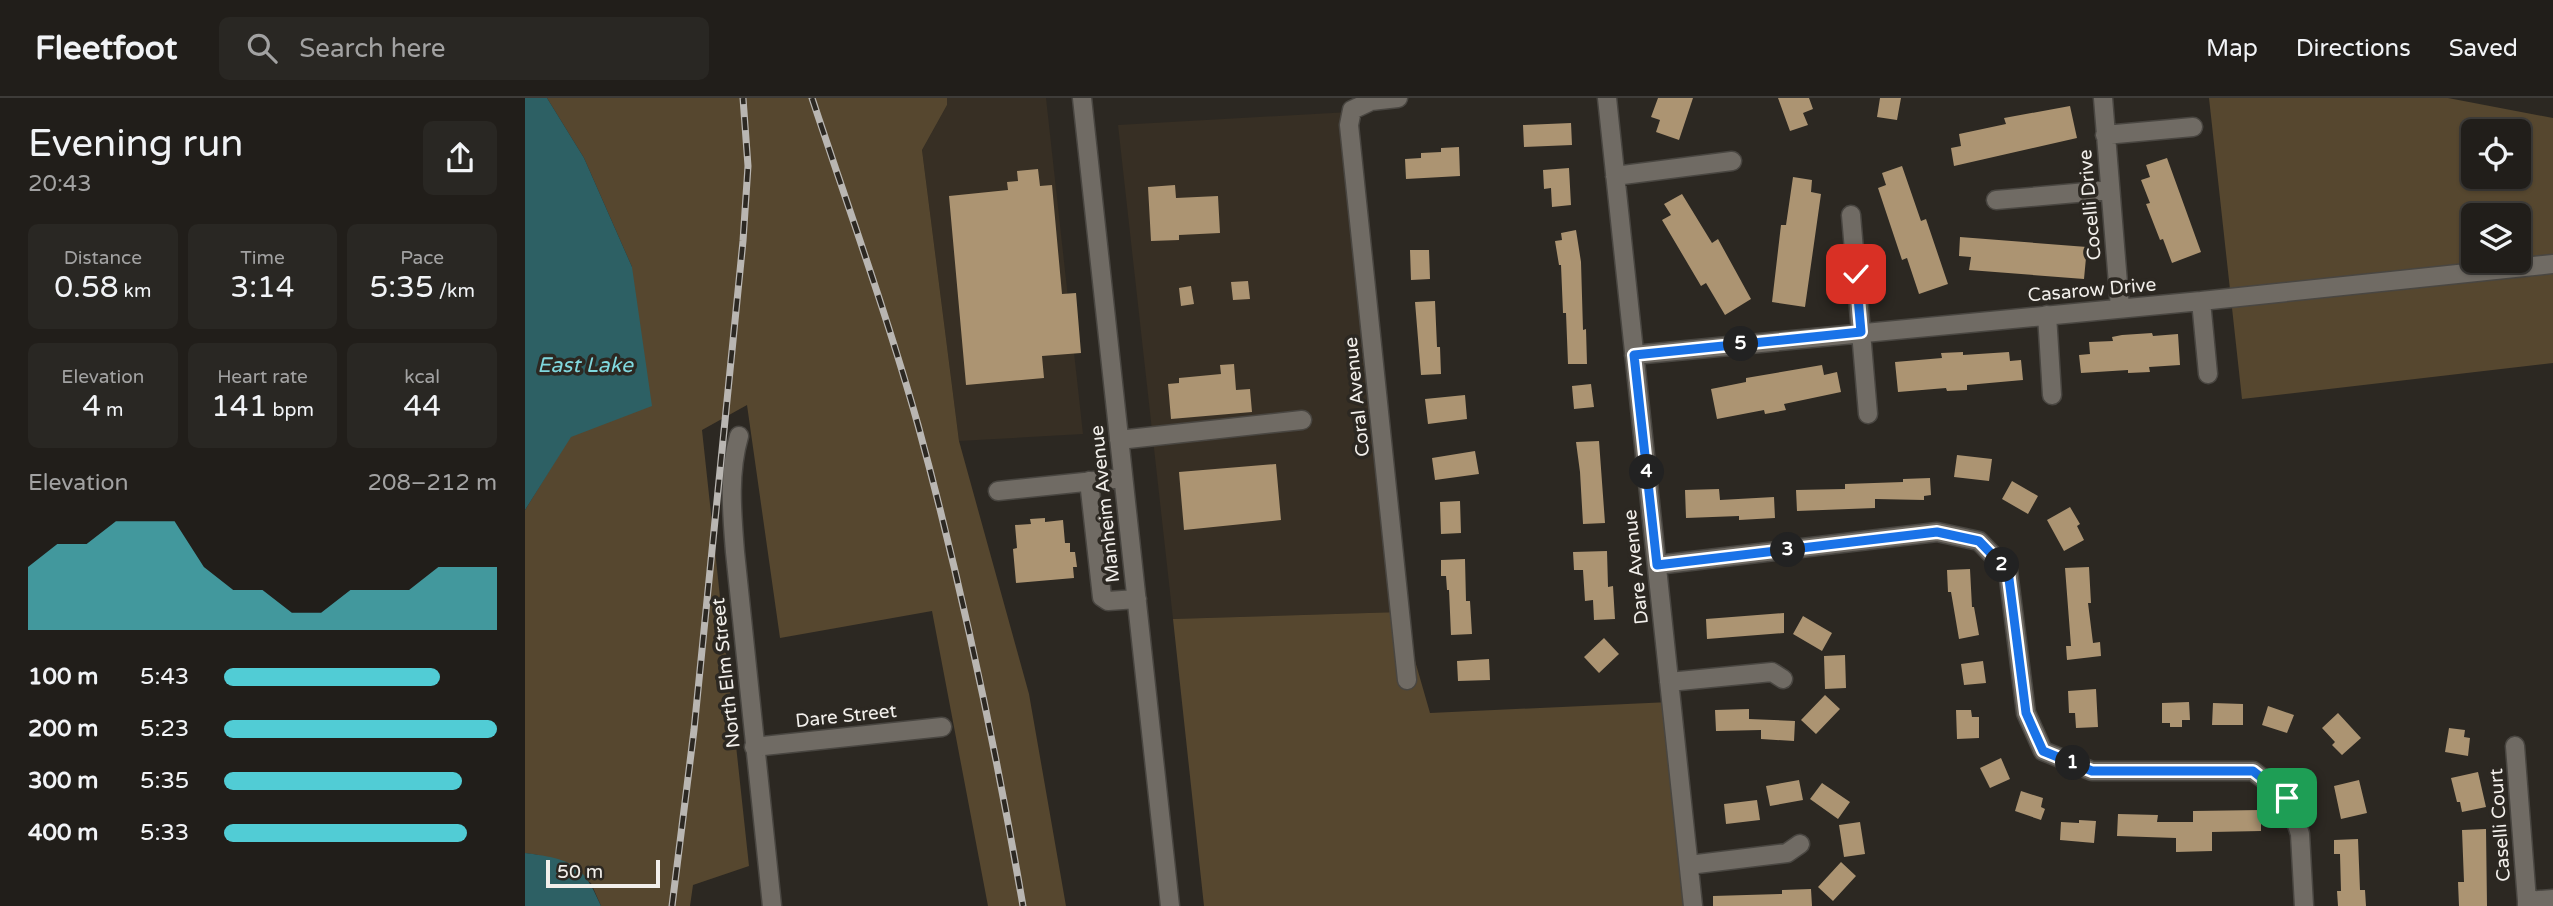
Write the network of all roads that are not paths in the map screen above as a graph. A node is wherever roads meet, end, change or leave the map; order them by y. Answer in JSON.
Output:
{"nodes":[{"id":1,"x":1082,"y":98,"type":"edge"},
{"id":2,"x":1398,"y":98,"type":"edge"},
{"id":3,"x":1607,"y":98,"type":"edge"},
{"id":4,"x":2103,"y":98,"type":"edge"},
{"id":5,"x":2193,"y":127,"type":"dead end"},
{"id":6,"x":2105,"y":135,"type":"junction"},
{"id":7,"x":1732,"y":161,"type":"dead end"},
{"id":8,"x":1615,"y":176,"type":"junction"},
{"id":9,"x":2110,"y":190,"type":"junction"},
{"id":10,"x":1996,"y":200,"type":"dead end"},
{"id":11,"x":1851,"y":215,"type":"dead end"},
{"id":12,"x":2553,"y":264,"type":"edge"},
{"id":13,"x":2201,"y":301,"type":"junction"},
{"id":14,"x":2120,"y":308,"type":"junction"},
{"id":15,"x":2047,"y":315,"type":"junction"},
{"id":16,"x":1861,"y":332,"type":"junction"},
{"id":17,"x":1634,"y":355,"type":"junction"},
{"id":18,"x":2208,"y":374,"type":"dead end"},
{"id":19,"x":2052,"y":396,"type":"dead end"},
{"id":20,"x":1868,"y":414,"type":"dead end"},
{"id":21,"x":1302,"y":420,"type":"dead end"},
{"id":22,"x":739,"y":436,"type":"dead end"},
{"id":23,"x":1119,"y":440,"type":"junction"},
{"id":24,"x":1123,"y":478,"type":"junction"},
{"id":25,"x":1089,"y":481,"type":"junction"},
{"id":26,"x":998,"y":491,"type":"dead end"},
{"id":27,"x":1657,"y":565,"type":"junction"},
{"id":28,"x":1137,"y":599,"type":"junction"},
{"id":29,"x":1783,"y":678,"type":"dead end"},
{"id":30,"x":1407,"y":680,"type":"dead end"},
{"id":31,"x":1669,"y":682,"type":"junction"},
{"id":32,"x":942,"y":727,"type":"dead end"},
{"id":33,"x":2515,"y":746,"type":"dead end"},
{"id":34,"x":754,"y":747,"type":"junction"},
{"id":35,"x":1800,"y":844,"type":"dead end"},
{"id":36,"x":1689,"y":864,"type":"junction"},
{"id":37,"x":2553,"y":899,"type":"edge"},
{"id":38,"x":2527,"y":903,"type":"edge"},
{"id":39,"x":772,"y":906,"type":"edge"},
{"id":40,"x":1170,"y":906,"type":"edge"},
{"id":41,"x":1693,"y":906,"type":"edge"},
{"id":42,"x":2304,"y":906,"type":"edge"}],
"edges":[{"from":1,"to":23,"type":"street","name":"Manheim Avenue"},
{"from":2,"to":30,"type":"street","name":"Coral Avenue"},
{"from":3,"to":8,"type":"street","name":"Dare Avenue"},
{"from":4,"to":6,"type":"street","name":"Cocelli Drive"},
{"from":5,"to":6,"type":"street"},
{"from":6,"to":9,"type":"street","name":"Cocelli Drive"},
{"from":7,"to":8,"type":"street"},
{"from":8,"to":17,"type":"street","name":"Dare Avenue"},
{"from":9,"to":10,"type":"street"},
{"from":9,"to":14,"type":"street","name":"Cocelli Drive"},
{"from":11,"to":16,"type":"street"},
{"from":12,"to":13,"type":"street","name":"Casarow Drive"},
{"from":13,"to":14,"type":"street","name":"Casarow Drive"},
{"from":13,"to":18,"type":"street"},
{"from":14,"to":15,"type":"street","name":"Casarow Drive"},
{"from":15,"to":16,"type":"street","name":"Casarow Drive"},
{"from":15,"to":19,"type":"street"},
{"from":16,"to":17,"type":"street","name":"Casarow Drive"},
{"from":16,"to":20,"type":"street"},
{"from":17,"to":27,"type":"street","name":"Dare Avenue"},
{"from":21,"to":23,"type":"street"},
{"from":22,"to":34,"type":"street","name":"North Elm Street"},
{"from":23,"to":24,"type":"street","name":"Manheim Avenue"},
{"from":24,"to":25,"type":"street"},
{"from":24,"to":28,"type":"street","name":"Manheim Avenue"},
{"from":25,"to":26,"type":"street"},
{"from":25,"to":28,"type":"street"},
{"from":27,"to":31,"type":"street","name":"Dare Avenue"},
{"from":27,"to":42,"type":"street"},
{"from":28,"to":40,"type":"street","name":"Manheim Avenue"},
{"from":29,"to":31,"type":"street"},
{"from":31,"to":36,"type":"street","name":"Dare Avenue"},
{"from":32,"to":34,"type":"street","name":"Dare Street"},
{"from":33,"to":38,"type":"street","name":"Caselli Court"},
{"from":34,"to":39,"type":"street","name":"North Elm Street"},
{"from":35,"to":36,"type":"street"},
{"from":36,"to":41,"type":"street","name":"Dare Avenue"},
{"from":37,"to":38,"type":"street"}]}
